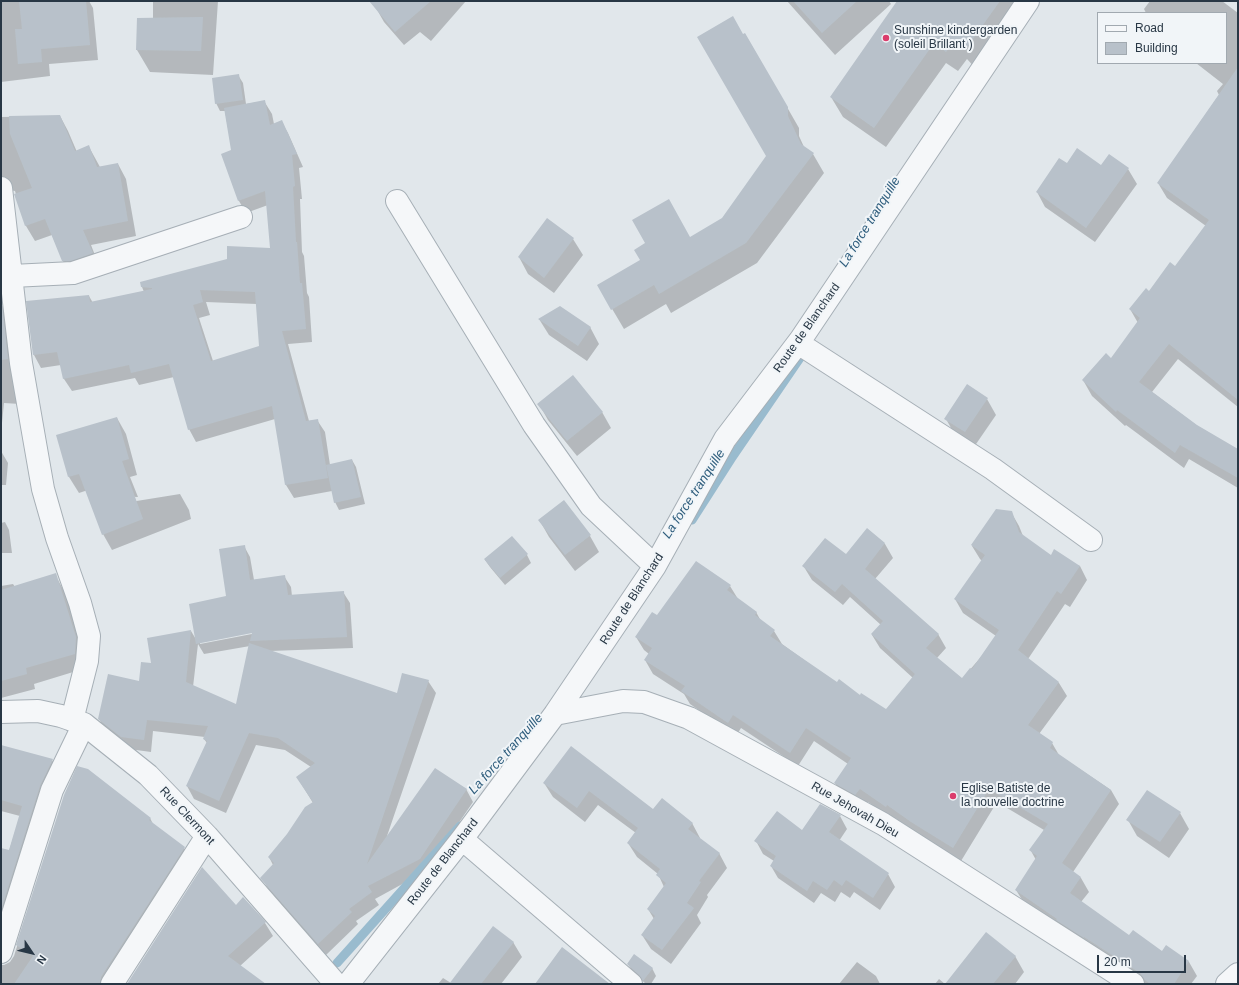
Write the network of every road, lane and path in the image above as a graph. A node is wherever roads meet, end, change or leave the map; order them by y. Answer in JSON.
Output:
{"nodes":[{"id":1,"x":1028,"y":1,"type":"edge"},
{"id":2,"x":1,"y":188,"type":"edge"},
{"id":3,"x":397,"y":201,"type":"dead end"},
{"id":4,"x":241,"y":217,"type":"dead end"},
{"id":5,"x":12,"y":276,"type":"junction"},
{"id":6,"x":798,"y":343,"type":"junction"},
{"id":7,"x":1091,"y":540,"type":"dead end"},
{"id":8,"x":655,"y":566,"type":"junction"},
{"id":9,"x":1,"y":712,"type":"edge"},
{"id":10,"x":555,"y":714,"type":"junction"},
{"id":11,"x":78,"y":722,"type":"junction"},
{"id":12,"x":207,"y":836,"type":"junction"},
{"id":13,"x":462,"y":839,"type":"junction"},
{"id":14,"x":1,"y":952,"type":"edge"},
{"id":15,"x":1238,"y":974,"type":"edge"},
{"id":16,"x":112,"y":984,"type":"edge"},
{"id":17,"x":336,"y":984,"type":"edge"},
{"id":18,"x":348,"y":984,"type":"edge"},
{"id":19,"x":631,"y":984,"type":"edge"},
{"id":20,"x":1133,"y":984,"type":"edge"},
{"id":21,"x":1227,"y":984,"type":"edge"}],
"edges":[{"from":1,"to":6,"type":"street","name":"Route de Blanchard"},
{"from":2,"to":5,"type":"street"},
{"from":3,"to":8,"type":"street"},
{"from":4,"to":5,"type":"street"},
{"from":5,"to":11,"type":"street"},
{"from":6,"to":7,"type":"street"},
{"from":6,"to":8,"type":"street","name":"Route de Blanchard"},
{"from":8,"to":10,"type":"street","name":"Route de Blanchard"},
{"from":9,"to":11,"type":"street","name":"Rue Clermont"},
{"from":10,"to":13,"type":"street","name":"Route de Blanchard"},
{"from":10,"to":20,"type":"street","name":"Rue Jehovah Dieu"},
{"from":11,"to":12,"type":"street","name":"Rue Clermont"},
{"from":11,"to":14,"type":"street"},
{"from":12,"to":16,"type":"street"},
{"from":12,"to":17,"type":"street","name":"Rue Clermont"},
{"from":13,"to":18,"type":"street","name":"Route de Blanchard"},
{"from":13,"to":19,"type":"street"},
{"from":15,"to":21,"type":"street"}]}
